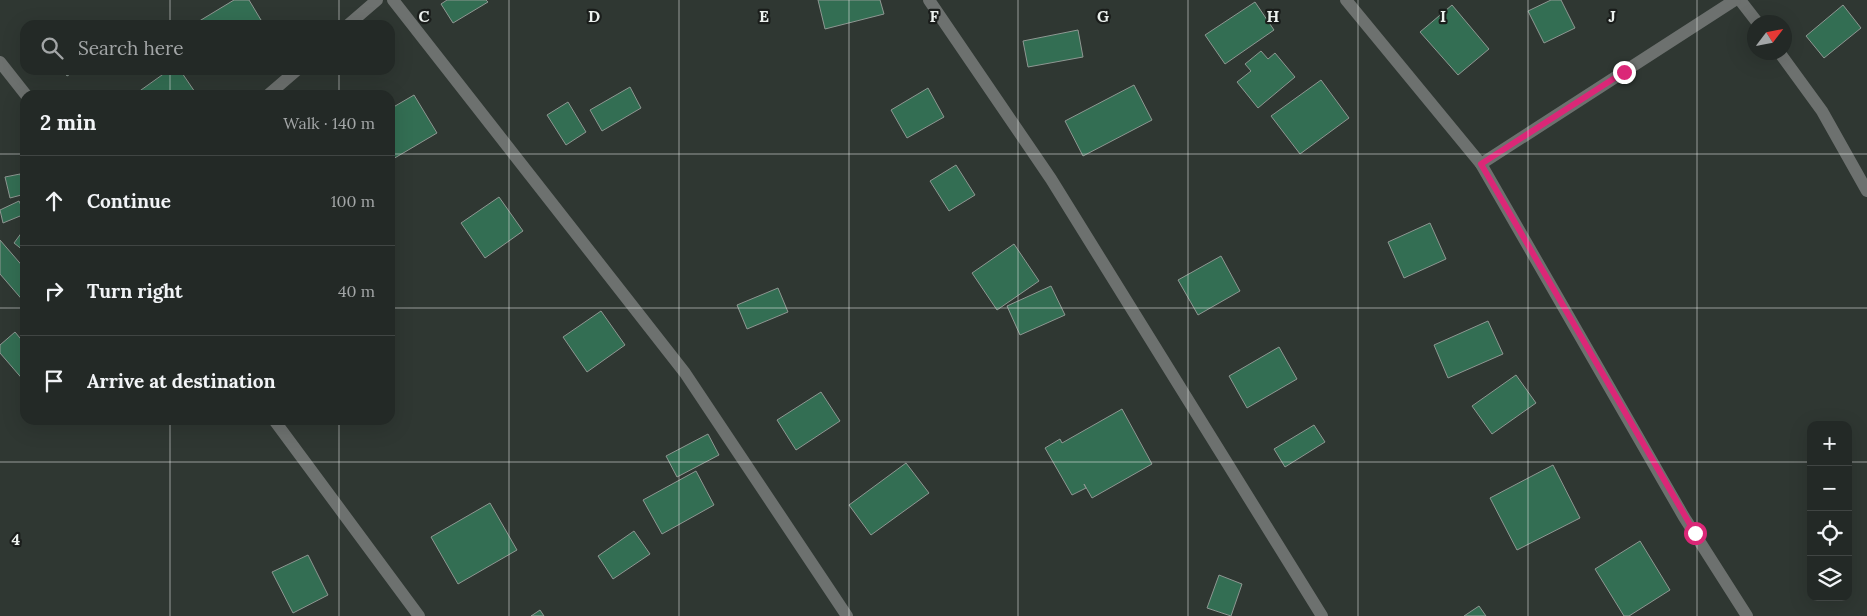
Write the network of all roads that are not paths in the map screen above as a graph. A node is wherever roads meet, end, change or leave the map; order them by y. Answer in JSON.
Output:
{"nodes":[{"id":1,"x":377,"y":0,"type":"edge"},
{"id":2,"x":393,"y":0,"type":"edge"},
{"id":3,"x":928,"y":0,"type":"edge"},
{"id":4,"x":1346,"y":0,"type":"edge"},
{"id":5,"x":1734,"y":0,"type":"edge"},
{"id":6,"x":1740,"y":0,"type":"edge"},
{"id":7,"x":1752,"y":15,"type":"edge"},
{"id":8,"x":354,"y":20,"type":"edge"},
{"id":9,"x":1785,"y":60,"type":"edge"},
{"id":10,"x":0,"y":62,"type":"edge"},
{"id":11,"x":291,"y":75,"type":"edge"},
{"id":12,"x":22,"y":90,"type":"edge"},
{"id":13,"x":274,"y":90,"type":"edge"},
{"id":14,"x":1481,"y":164,"type":"junction"},
{"id":15,"x":1867,"y":191,"type":"edge"},
{"id":16,"x":278,"y":425,"type":"edge"},
{"id":17,"x":419,"y":616,"type":"edge"},
{"id":18,"x":847,"y":616,"type":"edge"},
{"id":19,"x":1322,"y":616,"type":"edge"},
{"id":20,"x":1747,"y":616,"type":"edge"}],
"edges":[{"from":1,"to":8,"type":"street"},
{"from":2,"to":18,"type":"street"},
{"from":3,"to":19,"type":"street"},
{"from":4,"to":14,"type":"street"},
{"from":5,"to":14,"type":"street"},
{"from":6,"to":7,"type":"street"},
{"from":9,"to":15,"type":"street"},
{"from":10,"to":12,"type":"street"},
{"from":11,"to":13,"type":"street"},
{"from":14,"to":20,"type":"street"},
{"from":16,"to":17,"type":"street"}]}
